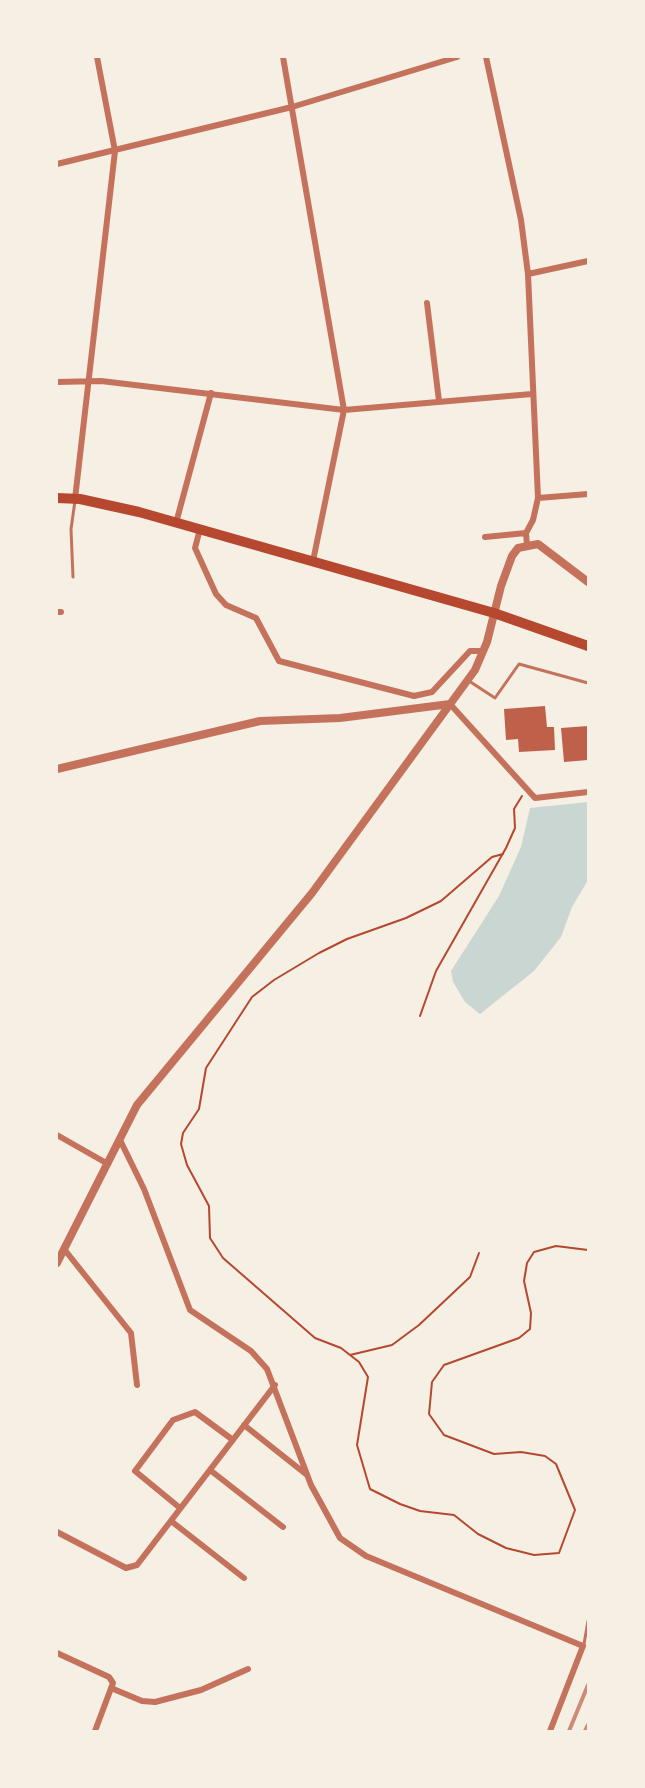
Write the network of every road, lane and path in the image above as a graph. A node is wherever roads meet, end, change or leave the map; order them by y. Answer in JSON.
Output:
{"nodes":[{"id":1,"x":97,"y":57,"type":"edge"},
{"id":2,"x":284,"y":57,"type":"edge"},
{"id":3,"x":457,"y":57,"type":"edge"},
{"id":4,"x":486,"y":57,"type":"edge"},
{"id":5,"x":292,"y":107,"type":"junction"},
{"id":6,"x":115,"y":151,"type":"junction"},
{"id":7,"x":57,"y":164,"type":"edge"},
{"id":8,"x":588,"y":261,"type":"edge"},
{"id":9,"x":528,"y":274,"type":"junction"},
{"id":10,"x":427,"y":303,"type":"dead end"},
{"id":11,"x":91,"y":381,"type":"junction"},
{"id":12,"x":57,"y":382,"type":"edge"},
{"id":13,"x":211,"y":393,"type":"junction"},
{"id":14,"x":532,"y":394,"type":"junction"},
{"id":15,"x":439,"y":401,"type":"junction"},
{"id":16,"x":344,"y":410,"type":"junction"},
{"id":17,"x":588,"y":494,"type":"edge"},
{"id":18,"x":57,"y":498,"type":"edge"},
{"id":19,"x":538,"y":498,"type":"junction"},
{"id":20,"x":75,"y":499,"type":"junction"},
{"id":21,"x":176,"y":523,"type":"junction"},
{"id":22,"x":200,"y":529,"type":"junction"},
{"id":23,"x":526,"y":533,"type":"junction"},
{"id":24,"x":485,"y":537,"type":"dead end"},
{"id":25,"x":527,"y":545,"type":"junction"},
{"id":26,"x":314,"y":561,"type":"junction"},
{"id":27,"x":73,"y":577,"type":"dead end"},
{"id":28,"x":588,"y":582,"type":"edge"},
{"id":29,"x":494,"y":613,"type":"junction"},
{"id":30,"x":588,"y":646,"type":"edge"},
{"id":31,"x":483,"y":651,"type":"junction"},
{"id":32,"x":468,"y":680,"type":"junction"},
{"id":33,"x":588,"y":683,"type":"edge"},
{"id":34,"x":450,"y":704,"type":"junction"},
{"id":35,"x":57,"y":769,"type":"edge"},
{"id":36,"x":526,"y":788,"type":"junction"},
{"id":37,"x":588,"y":792,"type":"edge"},
{"id":38,"x":502,"y":854,"type":"junction"},
{"id":39,"x":420,"y":1016,"type":"dead end"},
{"id":40,"x":57,"y":1135,"type":"edge"},
{"id":41,"x":120,"y":1140,"type":"junction"},
{"id":42,"x":108,"y":1164,"type":"junction"},
{"id":43,"x":64,"y":1250,"type":"junction"},
{"id":44,"x":588,"y":1250,"type":"edge"},
{"id":45,"x":479,"y":1253,"type":"dead end"},
{"id":46,"x":58,"y":1259,"type":"edge"},
{"id":47,"x":350,"y":1355,"type":"junction"},
{"id":48,"x":137,"y":1385,"type":"dead end"},
{"id":49,"x":275,"y":1385,"type":"junction"},
{"id":50,"x":244,"y":1425,"type":"junction"},
{"id":51,"x":233,"y":1440,"type":"junction"},
{"id":52,"x":210,"y":1470,"type":"junction"},
{"id":53,"x":308,"y":1476,"type":"junction"},
{"id":54,"x":180,"y":1508,"type":"junction"},
{"id":55,"x":171,"y":1521,"type":"junction"},
{"id":56,"x":284,"y":1527,"type":"dead end"},
{"id":57,"x":57,"y":1532,"type":"edge"},
{"id":58,"x":244,"y":1578,"type":"dead end"},
{"id":59,"x":588,"y":1621,"type":"edge"},
{"id":60,"x":583,"y":1646,"type":"junction"},
{"id":61,"x":57,"y":1653,"type":"edge"},
{"id":62,"x":248,"y":1669,"type":"dead end"},
{"id":63,"x":111,"y":1688,"type":"junction"},
{"id":64,"x":94,"y":1731,"type":"edge"},
{"id":65,"x":550,"y":1731,"type":"edge"}],
"edges":[{"from":1,"to":6,"type":"street"},
{"from":2,"to":5,"type":"street"},
{"from":3,"to":5,"type":"street"},
{"from":4,"to":9,"type":"street"},
{"from":5,"to":6,"type":"street"},
{"from":5,"to":16,"type":"street"},
{"from":6,"to":7,"type":"street"},
{"from":6,"to":11,"type":"street"},
{"from":8,"to":9,"type":"street"},
{"from":9,"to":14,"type":"street"},
{"from":10,"to":15,"type":"street"},
{"from":11,"to":12,"type":"street"},
{"from":11,"to":13,"type":"street"},
{"from":11,"to":20,"type":"street"},
{"from":13,"to":16,"type":"street"},
{"from":13,"to":21,"type":"street"},
{"from":14,"to":15,"type":"street"},
{"from":14,"to":19,"type":"street"},
{"from":15,"to":16,"type":"street"},
{"from":16,"to":26,"type":"street"},
{"from":17,"to":19,"type":"street"},
{"from":18,"to":20,"type":"main road"},
{"from":19,"to":23,"type":"street"},
{"from":20,"to":21,"type":"main road"},
{"from":20,"to":27,"type":"lane"},
{"from":21,"to":22,"type":"main road"},
{"from":22,"to":26,"type":"main road"},
{"from":22,"to":31,"type":"street"},
{"from":23,"to":24,"type":"street"},
{"from":23,"to":25,"type":"street"},
{"from":25,"to":28,"type":"street"},
{"from":25,"to":29,"type":"street"},
{"from":26,"to":29,"type":"main road"},
{"from":29,"to":30,"type":"main road"},
{"from":29,"to":31,"type":"street"},
{"from":31,"to":32,"type":"street"},
{"from":32,"to":33,"type":"lane"},
{"from":32,"to":34,"type":"street"},
{"from":34,"to":35,"type":"street"},
{"from":34,"to":36,"type":"street"},
{"from":34,"to":41,"type":"street"},
{"from":36,"to":37,"type":"street"},
{"from":36,"to":38,"type":"path"},
{"from":38,"to":39,"type":"path"},
{"from":38,"to":47,"type":"path"},
{"from":40,"to":42,"type":"street"},
{"from":41,"to":42,"type":"street"},
{"from":41,"to":49,"type":"street"},
{"from":42,"to":43,"type":"street"},
{"from":43,"to":46,"type":"street"},
{"from":43,"to":48,"type":"street"},
{"from":44,"to":47,"type":"path"},
{"from":45,"to":47,"type":"path"},
{"from":49,"to":50,"type":"street"},
{"from":49,"to":53,"type":"street"},
{"from":50,"to":51,"type":"street"},
{"from":50,"to":53,"type":"street"},
{"from":51,"to":52,"type":"street"},
{"from":51,"to":54,"type":"street"},
{"from":52,"to":54,"type":"street"},
{"from":52,"to":56,"type":"street"},
{"from":53,"to":60,"type":"street"},
{"from":54,"to":55,"type":"street"},
{"from":55,"to":57,"type":"street"},
{"from":55,"to":58,"type":"street"},
{"from":59,"to":60,"type":"lane"},
{"from":60,"to":65,"type":"street"},
{"from":61,"to":63,"type":"street"},
{"from":62,"to":63,"type":"street"},
{"from":63,"to":64,"type":"street"}]}
